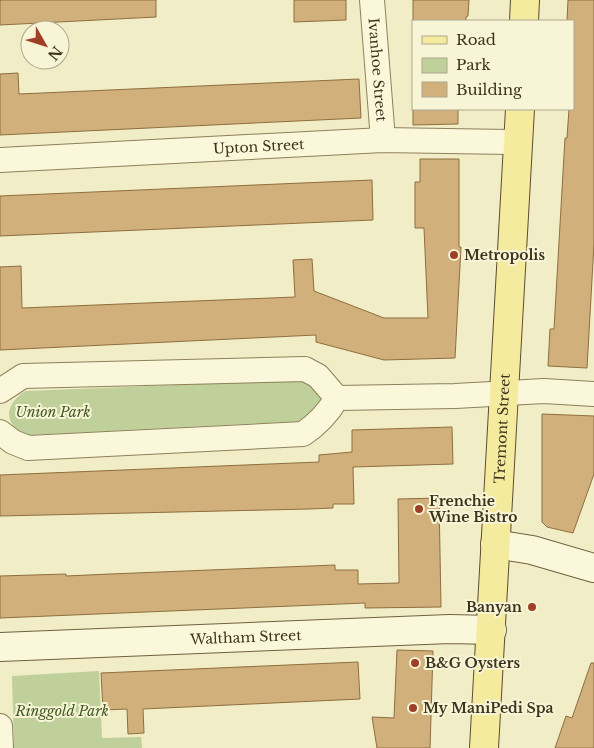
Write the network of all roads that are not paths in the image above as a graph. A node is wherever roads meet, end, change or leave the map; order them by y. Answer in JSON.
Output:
{"nodes":[{"id":1,"x":372,"y":0,"type":"edge"},
{"id":2,"x":525,"y":0,"type":"edge"},
{"id":3,"x":524,"y":20,"type":"edge"},
{"id":4,"x":520,"y":110,"type":"edge"},
{"id":5,"x":382,"y":140,"type":"junction"},
{"id":6,"x":518,"y":142,"type":"junction"},
{"id":7,"x":0,"y":160,"type":"edge"},
{"id":8,"x":0,"y":391,"type":"edge"},
{"id":9,"x":503,"y":393,"type":"junction"},
{"id":10,"x":594,"y":394,"type":"edge"},
{"id":11,"x":337,"y":398,"type":"junction"},
{"id":12,"x":0,"y":432,"type":"edge"},
{"id":13,"x":495,"y":544,"type":"junction"},
{"id":14,"x":592,"y":562,"type":"edge"},
{"id":15,"x":492,"y":630,"type":"junction"},
{"id":16,"x":0,"y":647,"type":"edge"},
{"id":17,"x":0,"y":726,"type":"edge"},
{"id":18,"x":1,"y":748,"type":"edge"},
{"id":19,"x":484,"y":748,"type":"edge"}],
"edges":[{"from":1,"to":5,"type":"street","name":"Ivanhoe Street"},
{"from":2,"to":3,"type":"main road"},
{"from":4,"to":6,"type":"main road","name":"Tremont Street"},
{"from":5,"to":6,"type":"street","name":"Upton Street"},
{"from":5,"to":7,"type":"street","name":"Upton Street"},
{"from":6,"to":9,"type":"main road","name":"Tremont Street"},
{"from":8,"to":11,"type":"street"},
{"from":9,"to":10,"type":"street"},
{"from":9,"to":11,"type":"street"},
{"from":9,"to":13,"type":"main road","name":"Tremont Street"},
{"from":11,"to":12,"type":"street"},
{"from":13,"to":14,"type":"main road"},
{"from":13,"to":15,"type":"main road","name":"Tremont Street"},
{"from":15,"to":16,"type":"main road","name":"Waltham Street"},
{"from":15,"to":19,"type":"main road","name":"Tremont Street"},
{"from":17,"to":18,"type":"street"}]}
